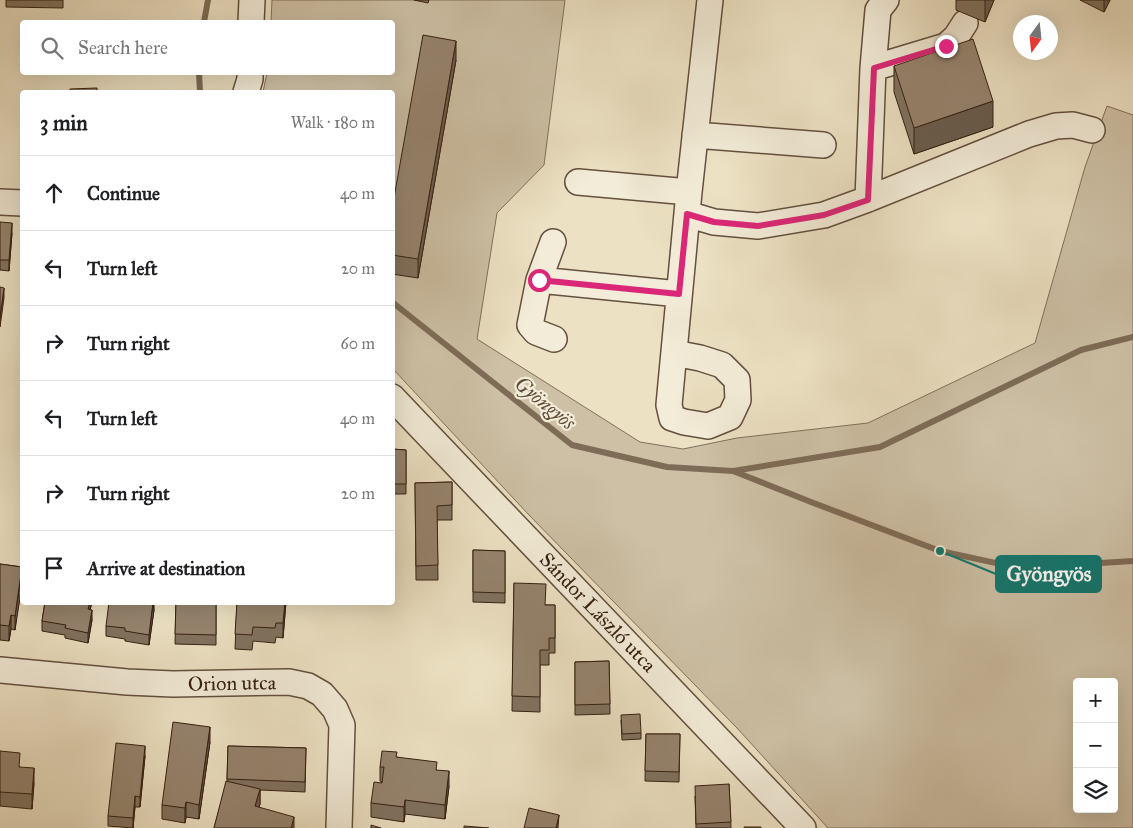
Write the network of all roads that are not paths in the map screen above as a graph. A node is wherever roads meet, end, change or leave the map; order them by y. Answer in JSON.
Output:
{"nodes":[{"id":1,"x":252,"y":0,"type":"edge"},
{"id":2,"x":710,"y":0,"type":"edge"},
{"id":3,"x":886,"y":0,"type":"edge"},
{"id":4,"x":251,"y":20,"type":"edge"},
{"id":5,"x":965,"y":23,"type":"dead end"},
{"id":6,"x":874,"y":68,"type":"junction"},
{"id":7,"x":250,"y":75,"type":"edge"},
{"id":8,"x":247,"y":90,"type":"edge"},
{"id":9,"x":1092,"y":130,"type":"dead end"},
{"id":10,"x":695,"y":135,"type":"junction"},
{"id":11,"x":823,"y":145,"type":"dead end"},
{"id":12,"x":578,"y":182,"type":"dead end"},
{"id":13,"x":868,"y":192,"type":"junction"},
{"id":14,"x":0,"y":202,"type":"edge"},
{"id":15,"x":20,"y":203,"type":"edge"},
{"id":16,"x":688,"y":203,"type":"junction"},
{"id":17,"x":553,"y":242,"type":"dead end"},
{"id":18,"x":539,"y":280,"type":"junction"},
{"id":19,"x":679,"y":294,"type":"junction"},
{"id":20,"x":554,"y":339,"type":"dead end"},
{"id":21,"x":674,"y":353,"type":"dead end"},
{"id":22,"x":395,"y":400,"type":"edge"},
{"id":23,"x":0,"y":670,"type":"edge"},
{"id":24,"x":339,"y":828,"type":"edge"},
{"id":25,"x":803,"y":828,"type":"edge"}],
"edges":[{"from":1,"to":4,"type":"street"},
{"from":2,"to":10,"type":"street"},
{"from":3,"to":6,"type":"street"},
{"from":5,"to":6,"type":"street"},
{"from":6,"to":13,"type":"street"},
{"from":7,"to":8,"type":"street"},
{"from":9,"to":13,"type":"street"},
{"from":10,"to":11,"type":"street"},
{"from":10,"to":16,"type":"street"},
{"from":12,"to":16,"type":"street"},
{"from":13,"to":16,"type":"street"},
{"from":14,"to":15,"type":"street"},
{"from":16,"to":19,"type":"street"},
{"from":17,"to":18,"type":"street"},
{"from":18,"to":19,"type":"street"},
{"from":18,"to":20,"type":"street"},
{"from":19,"to":21,"type":"street"},
{"from":22,"to":25,"type":"street","name":"Sándor László utca"},
{"from":23,"to":24,"type":"street","name":"Orion utca"}]}
